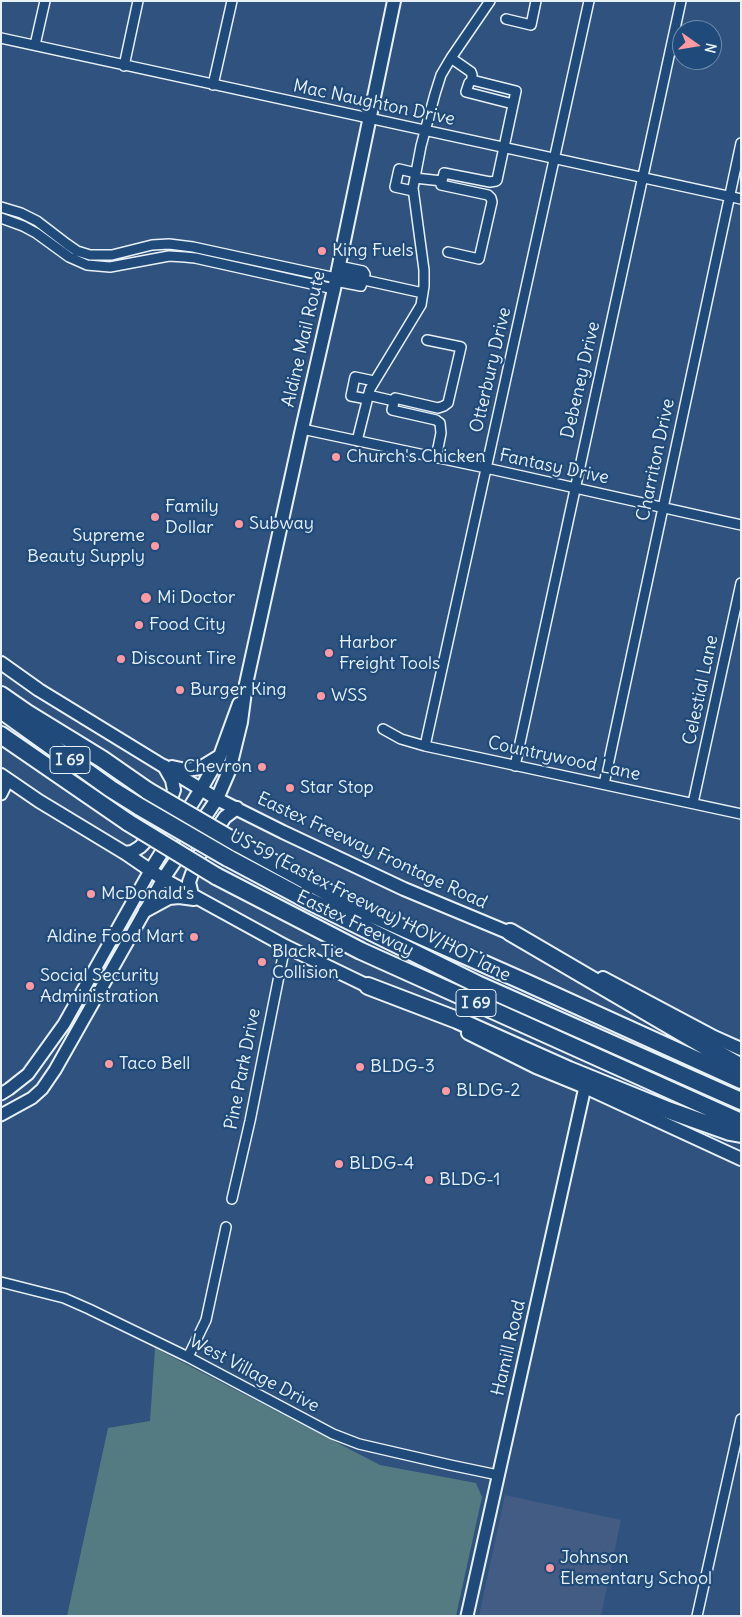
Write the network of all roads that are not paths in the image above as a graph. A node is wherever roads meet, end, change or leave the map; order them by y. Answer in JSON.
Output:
{"nodes":[{"id":1,"x":45,"y":1,"type":"edge"},
{"id":2,"x":138,"y":1,"type":"edge"},
{"id":3,"x":232,"y":1,"type":"edge"},
{"id":4,"x":394,"y":1,"type":"edge"},
{"id":5,"x":490,"y":1,"type":"edge"},
{"id":6,"x":536,"y":1,"type":"edge"},
{"id":7,"x":589,"y":1,"type":"edge"},
{"id":8,"x":681,"y":1,"type":"edge"},
{"id":9,"x":506,"y":19,"type":"dead end"},
{"id":10,"x":1,"y":38,"type":"edge"},
{"id":11,"x":35,"y":45,"type":"junction"},
{"id":12,"x":451,"y":58,"type":"junction"},
{"id":13,"x":124,"y":66,"type":"junction"},
{"id":14,"x":472,"y":80,"type":"junction"},
{"id":15,"x":213,"y":85,"type":"junction"},
{"id":16,"x":513,"y":104,"type":"junction"},
{"id":17,"x":369,"y":118,"type":"junction"},
{"id":18,"x":426,"y":131,"type":"junction"},
{"id":19,"x":741,"y":143,"type":"edge"},
{"id":20,"x":504,"y":148,"type":"junction"},
{"id":21,"x":555,"y":159,"type":"junction"},
{"id":22,"x":415,"y":176,"type":"junction"},
{"id":23,"x":643,"y":178,"type":"junction"},
{"id":24,"x":442,"y":181,"type":"junction"},
{"id":25,"x":490,"y":182,"type":"junction"},
{"id":26,"x":413,"y":191,"type":"junction"},
{"id":27,"x":488,"y":195,"type":"junction"},
{"id":28,"x":729,"y":197,"type":"junction"},
{"id":29,"x":741,"y":199,"type":"edge"},
{"id":30,"x":1,"y":206,"type":"edge"},
{"id":31,"x":1,"y":218,"type":"edge"},
{"id":32,"x":186,"y":246,"type":"junction"},
{"id":33,"x":448,"y":252,"type":"dead end"},
{"id":34,"x":90,"y":255,"type":"junction"},
{"id":35,"x":185,"y":256,"type":"junction"},
{"id":36,"x":87,"y":266,"type":"junction"},
{"id":37,"x":336,"y":278,"type":"junction"},
{"id":38,"x":363,"y":280,"type":"junction"},
{"id":39,"x":423,"y":293,"type":"junction"},
{"id":40,"x":427,"y":340,"type":"dead end"},
{"id":41,"x":374,"y":381,"type":"junction"},
{"id":42,"x":367,"y":397,"type":"junction"},
{"id":43,"x":394,"y":402,"type":"junction"},
{"id":44,"x":438,"y":408,"type":"junction"},
{"id":45,"x":436,"y":420,"type":"junction"},
{"id":46,"x":302,"y":430,"type":"junction"},
{"id":47,"x":357,"y":441,"type":"junction"},
{"id":48,"x":436,"y":458,"type":"junction"},
{"id":49,"x":486,"y":468,"type":"junction"},
{"id":50,"x":574,"y":488,"type":"junction"},
{"id":51,"x":663,"y":507,"type":"junction"},
{"id":52,"x":741,"y":525,"type":"edge"},
{"id":53,"x":741,"y":583,"type":"edge"},
{"id":54,"x":1,"y":662,"type":"edge"},
{"id":55,"x":1,"y":682,"type":"edge"},
{"id":56,"x":246,"y":684,"type":"junction"},
{"id":57,"x":1,"y":695,"type":"edge"},
{"id":58,"x":1,"y":710,"type":"edge"},
{"id":59,"x":27,"y":714,"type":"junction"},
{"id":60,"x":383,"y":729,"type":"dead end"},
{"id":61,"x":1,"y":735,"type":"edge"},
{"id":62,"x":425,"y":746,"type":"junction"},
{"id":63,"x":220,"y":756,"type":"junction"},
{"id":64,"x":164,"y":766,"type":"junction"},
{"id":65,"x":515,"y":766,"type":"junction"},
{"id":66,"x":4,"y":777,"type":"edge"},
{"id":67,"x":604,"y":784,"type":"junction"},
{"id":68,"x":201,"y":789,"type":"junction"},
{"id":69,"x":1,"y":794,"type":"edge"},
{"id":70,"x":217,"y":799,"type":"junction"},
{"id":71,"x":693,"y":803,"type":"junction"},
{"id":72,"x":237,"y":808,"type":"junction"},
{"id":73,"x":741,"y":814,"type":"edge"},
{"id":74,"x":125,"y":853,"type":"junction"},
{"id":75,"x":150,"y":871,"type":"junction"},
{"id":76,"x":163,"y":879,"type":"junction"},
{"id":77,"x":196,"y":897,"type":"junction"},
{"id":78,"x":145,"y":911,"type":"junction"},
{"id":79,"x":510,"y":932,"type":"junction"},
{"id":80,"x":114,"y":934,"type":"junction"},
{"id":81,"x":128,"y":942,"type":"junction"},
{"id":82,"x":285,"y":946,"type":"junction"},
{"id":83,"x":368,"y":986,"type":"junction"},
{"id":84,"x":65,"y":1021,"type":"junction"},
{"id":85,"x":78,"y":1028,"type":"junction"},
{"id":86,"x":741,"y":1049,"type":"edge"},
{"id":87,"x":741,"y":1067,"type":"edge"},
{"id":88,"x":741,"y":1080,"type":"edge"},
{"id":89,"x":585,"y":1087,"type":"junction"},
{"id":90,"x":1,"y":1094,"type":"edge"},
{"id":91,"x":1,"y":1101,"type":"edge"},
{"id":92,"x":741,"y":1101,"type":"edge"},
{"id":93,"x":4,"y":1114,"type":"edge"},
{"id":94,"x":741,"y":1122,"type":"edge"},
{"id":95,"x":741,"y":1134,"type":"edge"},
{"id":96,"x":741,"y":1159,"type":"edge"},
{"id":97,"x":232,"y":1199,"type":"dead end"},
{"id":98,"x":226,"y":1227,"type":"dead end"},
{"id":99,"x":1,"y":1282,"type":"edge"},
{"id":100,"x":188,"y":1357,"type":"junction"},
{"id":101,"x":741,"y":1419,"type":"edge"},
{"id":102,"x":498,"y":1475,"type":"junction"},
{"id":103,"x":467,"y":1616,"type":"edge"},
{"id":104,"x":697,"y":1616,"type":"edge"}],
"edges":[{"from":1,"to":11,"type":"street"},
{"from":2,"to":13,"type":"street"},
{"from":3,"to":15,"type":"street"},
{"from":4,"to":17,"type":"main road","name":"Aldine Mail Route"},
{"from":5,"to":12,"type":"street"},
{"from":6,"to":9,"type":"street"},
{"from":7,"to":21,"type":"street","name":"Otterbury Drive"},
{"from":8,"to":23,"type":"street","name":"Debeney Drive"},
{"from":10,"to":11,"type":"street","name":"Mac Naughton Drive"},
{"from":11,"to":13,"type":"street","name":"Mac Naughton Drive"},
{"from":12,"to":14,"type":"street"},
{"from":12,"to":18,"type":"street"},
{"from":13,"to":15,"type":"street","name":"Mac Naughton Drive"},
{"from":14,"to":16,"type":"street"},
{"from":14,"to":16,"type":"street"},
{"from":15,"to":17,"type":"street","name":"Mac Naughton Drive"},
{"from":16,"to":20,"type":"street"},
{"from":17,"to":18,"type":"street","name":"Mac Naughton Drive"},
{"from":17,"to":37,"type":"main road","name":"Aldine Mail Route"},
{"from":18,"to":20,"type":"street","name":"Mac Naughton Drive"},
{"from":18,"to":22,"type":"street"},
{"from":19,"to":28,"type":"street","name":"Charriton Drive"},
{"from":20,"to":21,"type":"street","name":"Mac Naughton Drive"},
{"from":20,"to":25,"type":"street"},
{"from":21,"to":23,"type":"street","name":"Mac Naughton Drive"},
{"from":21,"to":49,"type":"street","name":"Otterbury Drive"},
{"from":22,"to":24,"type":"street"},
{"from":22,"to":26,"type":"street"},
{"from":22,"to":26,"type":"street"},
{"from":23,"to":28,"type":"street","name":"Mac Naughton Drive"},
{"from":23,"to":50,"type":"street","name":"Debeney Drive"},
{"from":24,"to":25,"type":"street"},
{"from":24,"to":27,"type":"street"},
{"from":25,"to":27,"type":"street"},
{"from":26,"to":39,"type":"street"},
{"from":27,"to":33,"type":"street"},
{"from":28,"to":29,"type":"street","name":"Mac Naughton Drive"},
{"from":28,"to":51,"type":"street","name":"Charriton Drive"},
{"from":30,"to":34,"type":"street"},
{"from":31,"to":36,"type":"street"},
{"from":32,"to":34,"type":"street"},
{"from":32,"to":35,"type":"street"},
{"from":32,"to":37,"type":"street"},
{"from":34,"to":36,"type":"street"},
{"from":35,"to":36,"type":"street"},
{"from":35,"to":37,"type":"street"},
{"from":37,"to":38,"type":"street"},
{"from":37,"to":38,"type":"street"},
{"from":37,"to":46,"type":"main road","name":"Aldine Mail Route"},
{"from":38,"to":39,"type":"street"},
{"from":39,"to":41,"type":"street"},
{"from":40,"to":44,"type":"street"},
{"from":41,"to":42,"type":"street"},
{"from":41,"to":42,"type":"street"},
{"from":42,"to":43,"type":"street"},
{"from":42,"to":47,"type":"street"},
{"from":43,"to":44,"type":"street"},
{"from":43,"to":45,"type":"street"},
{"from":44,"to":45,"type":"street"},
{"from":45,"to":48,"type":"street"},
{"from":46,"to":47,"type":"street","name":"Fantasy Drive"},
{"from":46,"to":56,"type":"main road","name":"Aldine Mail Route"},
{"from":47,"to":48,"type":"street","name":"Fantasy Drive"},
{"from":48,"to":49,"type":"street","name":"Fantasy Drive"},
{"from":49,"to":50,"type":"street","name":"Fantasy Drive"},
{"from":49,"to":62,"type":"street","name":"Otterbury Drive"},
{"from":50,"to":51,"type":"street","name":"Fantasy Drive"},
{"from":50,"to":65,"type":"street","name":"Debeney Drive"},
{"from":51,"to":52,"type":"street","name":"Fantasy Drive"},
{"from":51,"to":67,"type":"street","name":"Charriton Drive"},
{"from":53,"to":71,"type":"street","name":"Celestial Lane"},
{"from":54,"to":64,"type":"main road","name":"Eastex Freeway Frontage Road"},
{"from":55,"to":59,"type":"highway"},
{"from":56,"to":63,"type":"main road","name":"Aldine Mail Route"},
{"from":56,"to":70,"type":"main road","name":"Aldine Mail Route"},
{"from":57,"to":59,"type":"highway","name":"Eastex Freeway","number":"I 69"},
{"from":58,"to":92,"type":"highway","name":"US 59 (Eastex Freeway) HOV/HOT lane","number":"I 69","bridge":true},
{"from":59,"to":88,"type":"highway","name":"Eastex Freeway","number":"I 69","bridge":true},
{"from":60,"to":62,"type":"street","name":"Countrywood Lane"},
{"from":61,"to":94,"type":"highway","name":"Eastex Freeway","number":"I 69","bridge":true},
{"from":62,"to":65,"type":"street","name":"Countrywood Lane"},
{"from":63,"to":64,"type":"main road"},
{"from":63,"to":68,"type":"main road","name":"Aldine Mail Route"},
{"from":64,"to":68,"type":"main road","name":"Eastex Freeway Frontage Road"},
{"from":64,"to":74,"type":"main road"},
{"from":65,"to":67,"type":"street","name":"Countrywood Lane"},
{"from":66,"to":69,"type":"street"},
{"from":66,"to":74,"type":"main road"},
{"from":67,"to":71,"type":"street","name":"Countrywood Lane"},
{"from":68,"to":70,"type":"main road","name":"Eastex Freeway Frontage Road"},
{"from":68,"to":75,"type":"main road","name":"Aldine Mail Route"},
{"from":70,"to":72,"type":"main road","name":"Eastex Freeway Frontage Road"},
{"from":70,"to":76,"type":"main road","name":"Aldine Mail Route"},
{"from":71,"to":73,"type":"street","name":"Countrywood Lane"},
{"from":72,"to":77,"type":"main road"},
{"from":72,"to":79,"type":"main road","name":"Eastex Freeway Frontage Road"},
{"from":74,"to":75,"type":"main road"},
{"from":75,"to":76,"type":"main road"},
{"from":75,"to":80,"type":"street"},
{"from":76,"to":77,"type":"main road"},
{"from":76,"to":78,"type":"street"},
{"from":77,"to":78,"type":"main road"},
{"from":77,"to":82,"type":"main road"},
{"from":78,"to":81,"type":"street"},
{"from":79,"to":86,"type":"main road","name":"Eastex Freeway Frontage Road"},
{"from":79,"to":87,"type":"highway"},
{"from":80,"to":81,"type":"street"},
{"from":80,"to":84,"type":"street"},
{"from":81,"to":85,"type":"street"},
{"from":82,"to":83,"type":"main road"},
{"from":82,"to":97,"type":"street","name":"Pine Park Drive"},
{"from":83,"to":89,"type":"main road"},
{"from":83,"to":95,"type":"highway"},
{"from":84,"to":85,"type":"street"},
{"from":84,"to":90,"type":"street"},
{"from":85,"to":93,"type":"street"},
{"from":89,"to":96,"type":"main road"},
{"from":89,"to":102,"type":"street","name":"Hamill Road"},
{"from":91,"to":93,"type":"street"},
{"from":98,"to":100,"type":"street"},
{"from":99,"to":100,"type":"street","name":"West Village Drive"},
{"from":100,"to":102,"type":"street","name":"West Village Drive"},
{"from":101,"to":104,"type":"street"},
{"from":102,"to":103,"type":"street","name":"Hamill Road"}]}
